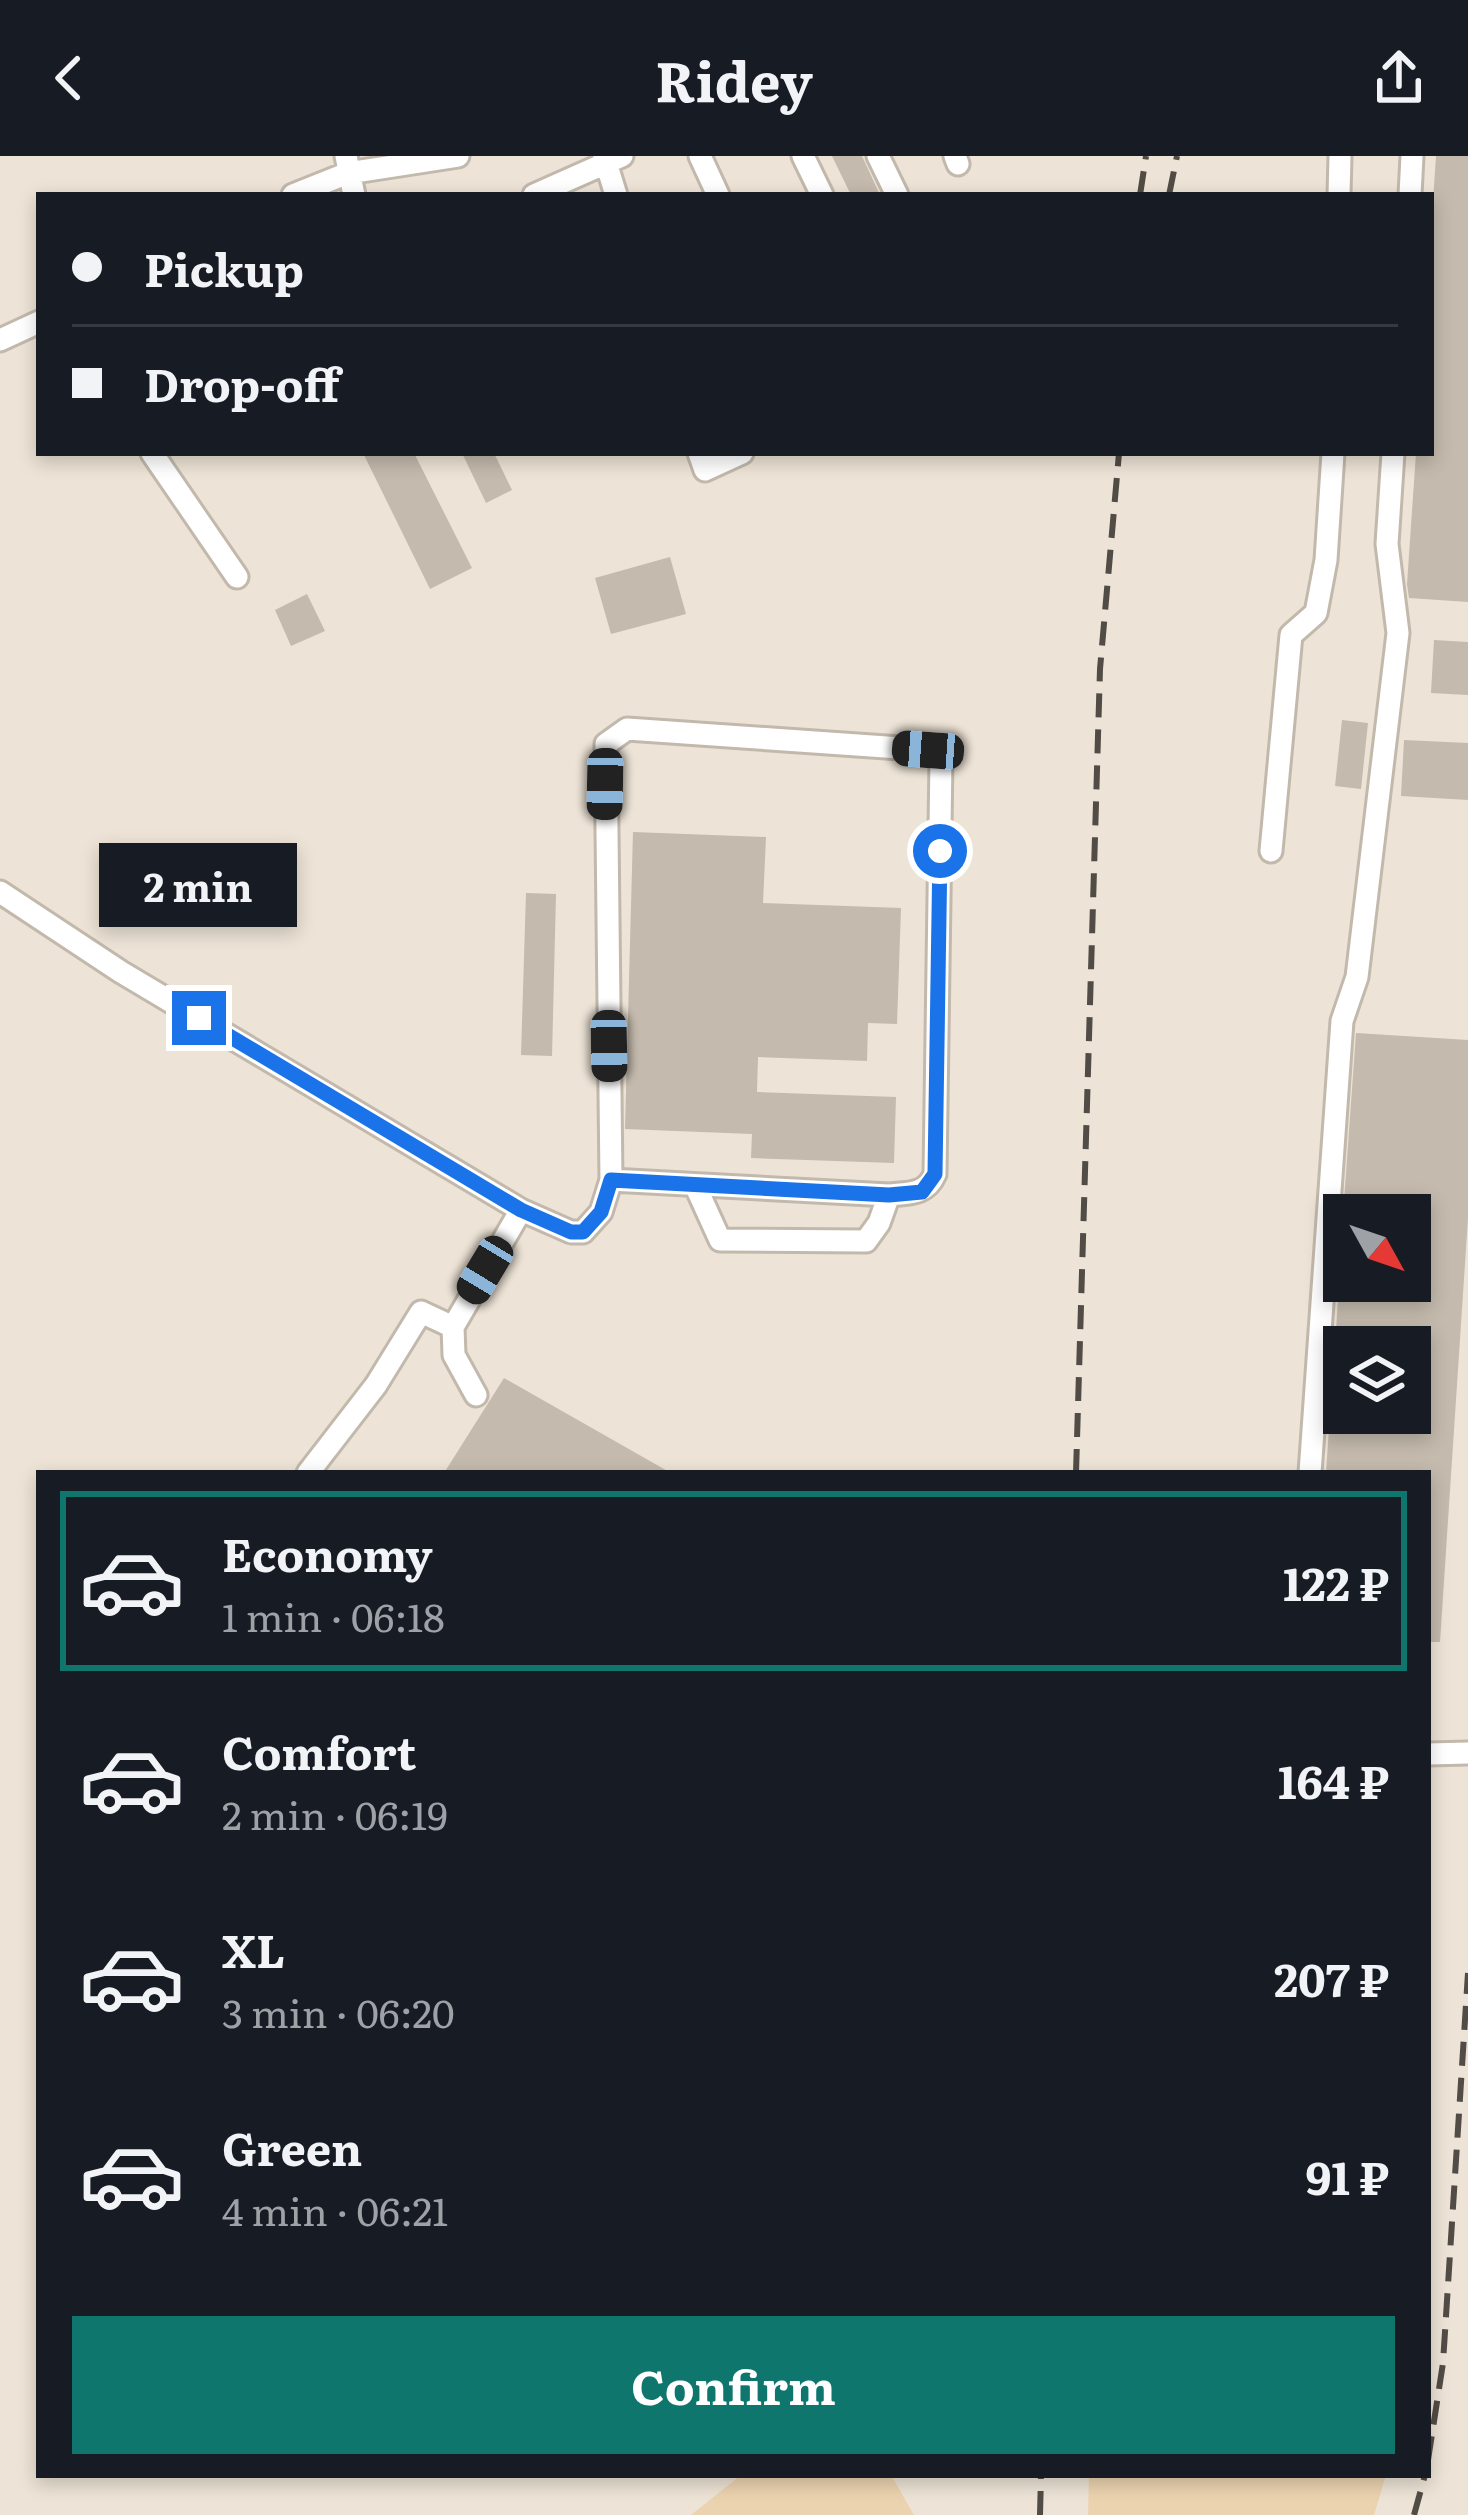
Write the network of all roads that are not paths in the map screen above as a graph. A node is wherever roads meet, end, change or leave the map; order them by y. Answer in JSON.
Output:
{"nodes":[{"id":1,"x":458,"y":156,"type":"edge"},
{"id":2,"x":700,"y":156,"type":"edge"},
{"id":3,"x":803,"y":156,"type":"edge"},
{"id":4,"x":878,"y":156,"type":"edge"},
{"id":5,"x":1340,"y":156,"type":"edge"},
{"id":6,"x":1412,"y":156,"type":"edge"},
{"id":7,"x":610,"y":158,"type":"edge"},
{"id":8,"x":349,"y":175,"type":"edge"},
{"id":9,"x":301,"y":192,"type":"edge"},
{"id":10,"x":540,"y":192,"type":"edge"},
{"id":11,"x":616,"y":192,"type":"edge"},
{"id":12,"x":717,"y":192,"type":"edge"},
{"id":13,"x":821,"y":192,"type":"edge"},
{"id":14,"x":896,"y":192,"type":"edge"},
{"id":15,"x":1340,"y":192,"type":"edge"},
{"id":16,"x":1410,"y":192,"type":"edge"},
{"id":17,"x":36,"y":323,"type":"edge"},
{"id":18,"x":0,"y":340,"type":"edge"},
{"id":19,"x":154,"y":456,"type":"edge"},
{"id":20,"x":700,"y":456,"type":"edge"},
{"id":21,"x":735,"y":456,"type":"edge"},
{"id":22,"x":1333,"y":456,"type":"edge"},
{"id":23,"x":1393,"y":456,"type":"edge"},
{"id":24,"x":237,"y":577,"type":"dead end"},
{"id":25,"x":1271,"y":851,"type":"dead end"},
{"id":26,"x":0,"y":892,"type":"edge"},
{"id":27,"x":611,"y":1180,"type":"junction"},
{"id":28,"x":695,"y":1185,"type":"junction"},
{"id":29,"x":889,"y":1195,"type":"junction"},
{"id":30,"x":521,"y":1210,"type":"junction"},
{"id":31,"x":453,"y":1327,"type":"junction"},
{"id":32,"x":476,"y":1395,"type":"dead end"},
{"id":33,"x":310,"y":1470,"type":"edge"},
{"id":34,"x":1310,"y":1470,"type":"edge"},
{"id":35,"x":1468,"y":1753,"type":"edge"},
{"id":36,"x":1431,"y":1754,"type":"edge"}],
"edges":[{"from":1,"to":8,"type":"street"},
{"from":2,"to":12,"type":"street"},
{"from":3,"to":13,"type":"street"},
{"from":4,"to":14,"type":"street"},
{"from":5,"to":15,"type":"street"},
{"from":6,"to":16,"type":"street"},
{"from":7,"to":10,"type":"street"},
{"from":7,"to":11,"type":"street"},
{"from":8,"to":9,"type":"street"},
{"from":17,"to":18,"type":"street"},
{"from":19,"to":24,"type":"street"},
{"from":20,"to":21,"type":"street"},
{"from":22,"to":25,"type":"street"},
{"from":23,"to":34,"type":"street"},
{"from":26,"to":30,"type":"street"},
{"from":27,"to":28,"type":"street"},
{"from":27,"to":29,"type":"street"},
{"from":27,"to":30,"type":"street"},
{"from":28,"to":29,"type":"street"},
{"from":28,"to":29,"type":"street"},
{"from":30,"to":31,"type":"street"},
{"from":31,"to":32,"type":"street"},
{"from":31,"to":33,"type":"street"},
{"from":35,"to":36,"type":"street"}]}
